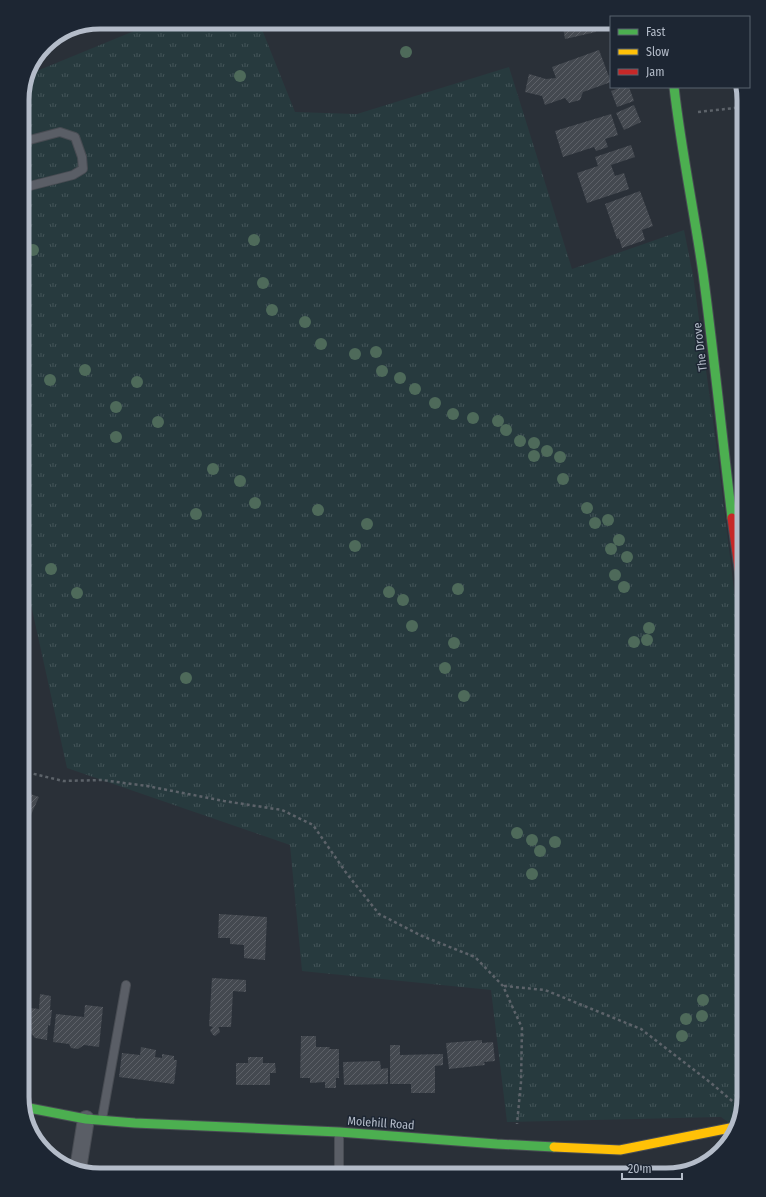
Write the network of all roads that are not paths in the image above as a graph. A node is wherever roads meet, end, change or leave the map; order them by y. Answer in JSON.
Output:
{"nodes":[{"id":1,"x":674,"y":88,"type":"edge"},
{"id":2,"x":29,"y":140,"type":"edge"},
{"id":3,"x":29,"y":186,"type":"edge"},
{"id":4,"x":737,"y":552,"type":"edge"},
{"id":5,"x":126,"y":985,"type":"dead end"},
{"id":6,"x":30,"y":1108,"type":"edge"},
{"id":7,"x":86,"y":1119,"type":"junction"},
{"id":8,"x":102,"y":1120,"type":"junction"},
{"id":9,"x":731,"y":1127,"type":"edge"},
{"id":10,"x":339,"y":1132,"type":"junction"},
{"id":11,"x":79,"y":1165,"type":"edge"},
{"id":12,"x":339,"y":1168,"type":"edge"}],
"edges":[{"from":1,"to":4,"type":"street","name":"The Drove"},
{"from":2,"to":3,"type":"lane"},
{"from":5,"to":8,"type":"lane"},
{"from":6,"to":7,"type":"street","name":"Molehill Road"},
{"from":7,"to":8,"type":"street","name":"Molehill Road"},
{"from":7,"to":11,"type":"street"},
{"from":8,"to":10,"type":"street","name":"Molehill Road"},
{"from":9,"to":10,"type":"street","name":"Molehill Road"},
{"from":10,"to":12,"type":"lane"}]}
